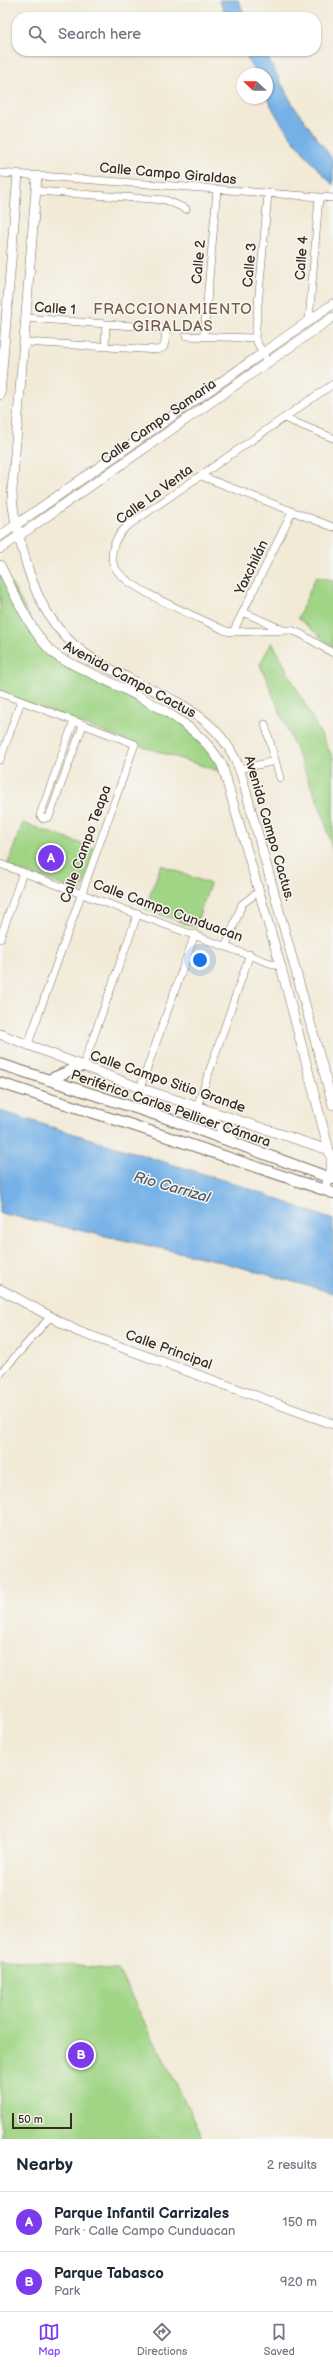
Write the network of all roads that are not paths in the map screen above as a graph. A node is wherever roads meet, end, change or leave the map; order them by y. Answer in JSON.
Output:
{"nodes":[{"id":1,"x":0,"y":173,"type":"edge"},
{"id":2,"x":18,"y":174,"type":"junction"},
{"id":3,"x":37,"y":176,"type":"junction"},
{"id":4,"x":217,"y":190,"type":"junction"},
{"id":5,"x":36,"y":191,"type":"junction"},
{"id":6,"x":268,"y":194,"type":"junction"},
{"id":7,"x":319,"y":197,"type":"junction"},
{"id":8,"x":333,"y":198,"type":"edge"},
{"id":9,"x":186,"y":209,"type":"dead end"},
{"id":10,"x":333,"y":304,"type":"edge"},
{"id":11,"x":333,"y":317,"type":"edge"},
{"id":12,"x":26,"y":318,"type":"junction"},
{"id":13,"x":309,"y":320,"type":"junction"},
{"id":14,"x":106,"y":324,"type":"junction"},
{"id":15,"x":204,"y":335,"type":"junction"},
{"id":16,"x":186,"y":336,"type":"dead end"},
{"id":17,"x":255,"y":338,"type":"junction"},
{"id":18,"x":24,"y":342,"type":"junction"},
{"id":19,"x":2,"y":344,"type":"edge"},
{"id":20,"x":104,"y":347,"type":"junction"},
{"id":21,"x":262,"y":354,"type":"junction"},
{"id":22,"x":267,"y":362,"type":"junction"},
{"id":23,"x":333,"y":384,"type":"edge"},
{"id":24,"x":0,"y":395,"type":"edge"},
{"id":25,"x":284,"y":418,"type":"junction"},
{"id":26,"x":333,"y":438,"type":"edge"},
{"id":27,"x":201,"y":476,"type":"junction"},
{"id":28,"x":292,"y":512,"type":"junction"},
{"id":29,"x":16,"y":525,"type":"junction"},
{"id":30,"x":333,"y":527,"type":"edge"},
{"id":31,"x":0,"y":536,"type":"edge"},
{"id":32,"x":19,"y":536,"type":"junction"},
{"id":33,"x":0,"y":550,"type":"edge"},
{"id":34,"x":0,"y":565,"type":"edge"},
{"id":35,"x":243,"y":612,"type":"junction"},
{"id":36,"x":283,"y":630,"type":"junction"},
{"id":37,"x":234,"y":632,"type":"junction"},
{"id":38,"x":333,"y":653,"type":"edge"},
{"id":39,"x":0,"y":693,"type":"edge"},
{"id":40,"x":21,"y":701,"type":"junction"},
{"id":41,"x":74,"y":722,"type":"junction"},
{"id":42,"x":265,"y":724,"type":"dead end"},
{"id":43,"x":83,"y":725,"type":"junction"},
{"id":44,"x":0,"y":760,"type":"edge"},
{"id":45,"x":274,"y":761,"type":"junction"},
{"id":46,"x":240,"y":769,"type":"junction"},
{"id":47,"x":280,"y":778,"type":"dead end"},
{"id":48,"x":0,"y":864,"type":"edge"},
{"id":49,"x":23,"y":872,"type":"junction"},
{"id":50,"x":80,"y":892,"type":"junction"},
{"id":51,"x":258,"y":892,"type":"junction"},
{"id":52,"x":138,"y":912,"type":"junction"},
{"id":53,"x":195,"y":934,"type":"junction"},
{"id":54,"x":0,"y":939,"type":"edge"},
{"id":55,"x":226,"y":946,"type":"junction"},
{"id":56,"x":250,"y":954,"type":"junction"},
{"id":57,"x":281,"y":967,"type":"junction"},
{"id":58,"x":0,"y":1034,"type":"edge"},
{"id":59,"x":28,"y":1044,"type":"junction"},
{"id":60,"x":0,"y":1064,"type":"edge"},
{"id":61,"x":82,"y":1066,"type":"junction"},
{"id":62,"x":48,"y":1080,"type":"junction"},
{"id":63,"x":0,"y":1083,"type":"edge"},
{"id":64,"x":140,"y":1088,"type":"junction"},
{"id":65,"x":333,"y":1105,"type":"edge"},
{"id":66,"x":200,"y":1107,"type":"junction"},
{"id":67,"x":236,"y":1144,"type":"junction"},
{"id":68,"x":329,"y":1150,"type":"junction"},
{"id":69,"x":331,"y":1178,"type":"edge"},
{"id":70,"x":329,"y":1192,"type":"edge"},
{"id":71,"x":0,"y":1289,"type":"edge"},
{"id":72,"x":51,"y":1316,"type":"junction"},
{"id":73,"x":0,"y":1374,"type":"edge"},
{"id":74,"x":333,"y":1424,"type":"edge"}],
"edges":[{"from":1,"to":2,"type":"street","name":"Calle Campo Giraldas"},
{"from":2,"to":3,"type":"street","name":"Calle Campo Giraldas"},
{"from":2,"to":19,"type":"street"},
{"from":3,"to":4,"type":"street","name":"Calle Campo Giraldas"},
{"from":3,"to":5,"type":"street","name":"Avenida Campo Cactus."},
{"from":4,"to":6,"type":"street","name":"Calle Campo Giraldas"},
{"from":4,"to":15,"type":"street","name":"Calle 2"},
{"from":5,"to":9,"type":"street","name":"Calle Campo Giraldas"},
{"from":5,"to":12,"type":"street","name":"Avenida Campo Cactus."},
{"from":6,"to":7,"type":"street","name":"Calle Campo Giraldas"},
{"from":6,"to":17,"type":"street","name":"Calle 3"},
{"from":7,"to":8,"type":"street","name":"Calle Campo Giraldas"},
{"from":7,"to":13,"type":"street","name":"Calle 4"},
{"from":10,"to":13,"type":"street","name":"Calle Campo Samaria"},
{"from":11,"to":22,"type":"street","name":"Calle Campo Samaria"},
{"from":12,"to":14,"type":"street","name":"Calle 1"},
{"from":12,"to":18,"type":"street","name":"Avenida Campo Cactus."},
{"from":13,"to":21,"type":"street","name":"Calle Campo Samaria"},
{"from":14,"to":20,"type":"street"},
{"from":14,"to":20,"type":"street","name":"Calle 1"},
{"from":15,"to":16,"type":"street"},
{"from":15,"to":17,"type":"street"},
{"from":17,"to":21,"type":"street"},
{"from":18,"to":20,"type":"street","name":"Calle 1"},
{"from":18,"to":29,"type":"street","name":"Avenida Campo Cactus."},
{"from":19,"to":24,"type":"street"},
{"from":21,"to":22,"type":"street"},
{"from":21,"to":29,"type":"street","name":"Calle Campo Samaria"},
{"from":22,"to":32,"type":"street","name":"Calle Campo Samaria"},
{"from":23,"to":25,"type":"street","name":"Calle La Venta"},
{"from":25,"to":26,"type":"street"},
{"from":25,"to":27,"type":"street","name":"Calle La Venta"},
{"from":27,"to":28,"type":"street"},
{"from":27,"to":37,"type":"street","name":"Calle La Venta"},
{"from":28,"to":30,"type":"street"},
{"from":28,"to":35,"type":"street","name":"Yaxchilán"},
{"from":29,"to":31,"type":"street","name":"Calle Campo Samaria"},
{"from":29,"to":32,"type":"street","name":"Avenida Campo Cactus."},
{"from":32,"to":33,"type":"street","name":"Calle Campo Samaria"},
{"from":32,"to":46,"type":"street","name":"Avenida Campo Cactus."},
{"from":34,"to":51,"type":"street","name":"Avenida Campo Cactus"},
{"from":35,"to":36,"type":"street"},
{"from":35,"to":37,"type":"street","name":"Yaxchilán"},
{"from":36,"to":37,"type":"street","name":"Calle La Venta"},
{"from":36,"to":38,"type":"street","name":"Calle La Venta"},
{"from":39,"to":40,"type":"street","name":"Calle Campo Teapa"},
{"from":40,"to":41,"type":"street","name":"Calle Campo Teapa"},
{"from":40,"to":44,"type":"street"},
{"from":41,"to":43,"type":"street","name":"Calle Campo Teapa"},
{"from":41,"to":43,"type":"street"},
{"from":42,"to":45,"type":"street"},
{"from":43,"to":50,"type":"street","name":"Calle Campo Teapa"},
{"from":45,"to":46,"type":"street"},
{"from":45,"to":47,"type":"street"},
{"from":46,"to":65,"type":"street","name":"Avenida Campo Cactus."},
{"from":48,"to":49,"type":"street","name":"Calle Campo Cunduacan"},
{"from":49,"to":50,"type":"street","name":"Calle Campo Cunduacan"},
{"from":49,"to":54,"type":"street"},
{"from":50,"to":52,"type":"street","name":"Calle Campo Cunduacan"},
{"from":50,"to":59,"type":"street","name":"Calle Campo Teapa"},
{"from":51,"to":55,"type":"street"},
{"from":51,"to":57,"type":"street","name":"Avenida Campo Cactus"},
{"from":52,"to":53,"type":"street","name":"Calle Campo Cunduacan"},
{"from":52,"to":61,"type":"street"},
{"from":53,"to":55,"type":"street","name":"Calle Campo Cunduacan"},
{"from":53,"to":64,"type":"street"},
{"from":55,"to":56,"type":"street","name":"Calle Campo Cunduacan"},
{"from":56,"to":57,"type":"street","name":"Calle Campo Cunduacan"},
{"from":56,"to":66,"type":"street"},
{"from":57,"to":68,"type":"street","name":"Avenida Campo Cactus"},
{"from":58,"to":59,"type":"street","name":"Calle Campo Sitio Grande"},
{"from":59,"to":61,"type":"street","name":"Calle Campo Sitio Grande"},
{"from":60,"to":62,"type":"main road","name":"Periférico Carlos Pellicer Cámara"},
{"from":61,"to":62,"type":"main road"},
{"from":61,"to":64,"type":"street","name":"Calle Campo Sitio Grande"},
{"from":62,"to":67,"type":"main road","name":"Periférico Carlos Pellicer Cámara"},
{"from":63,"to":70,"type":"main road"},
{"from":64,"to":66,"type":"street","name":"Calle Campo Sitio Grande"},
{"from":66,"to":67,"type":"main road"},
{"from":66,"to":68,"type":"street","name":"Calle Campo Sitio Grande"},
{"from":67,"to":69,"type":"main road","name":"Periférico Carlos Pellicer Cámara"},
{"from":68,"to":69,"type":"street","name":"Avenida Campo Cactus"},
{"from":69,"to":70,"type":"street","name":"Avenida Campo Cactus"},
{"from":71,"to":72,"type":"street","name":"Calle Principal"},
{"from":72,"to":73,"type":"street"},
{"from":72,"to":74,"type":"street","name":"Calle Principal"}]}
